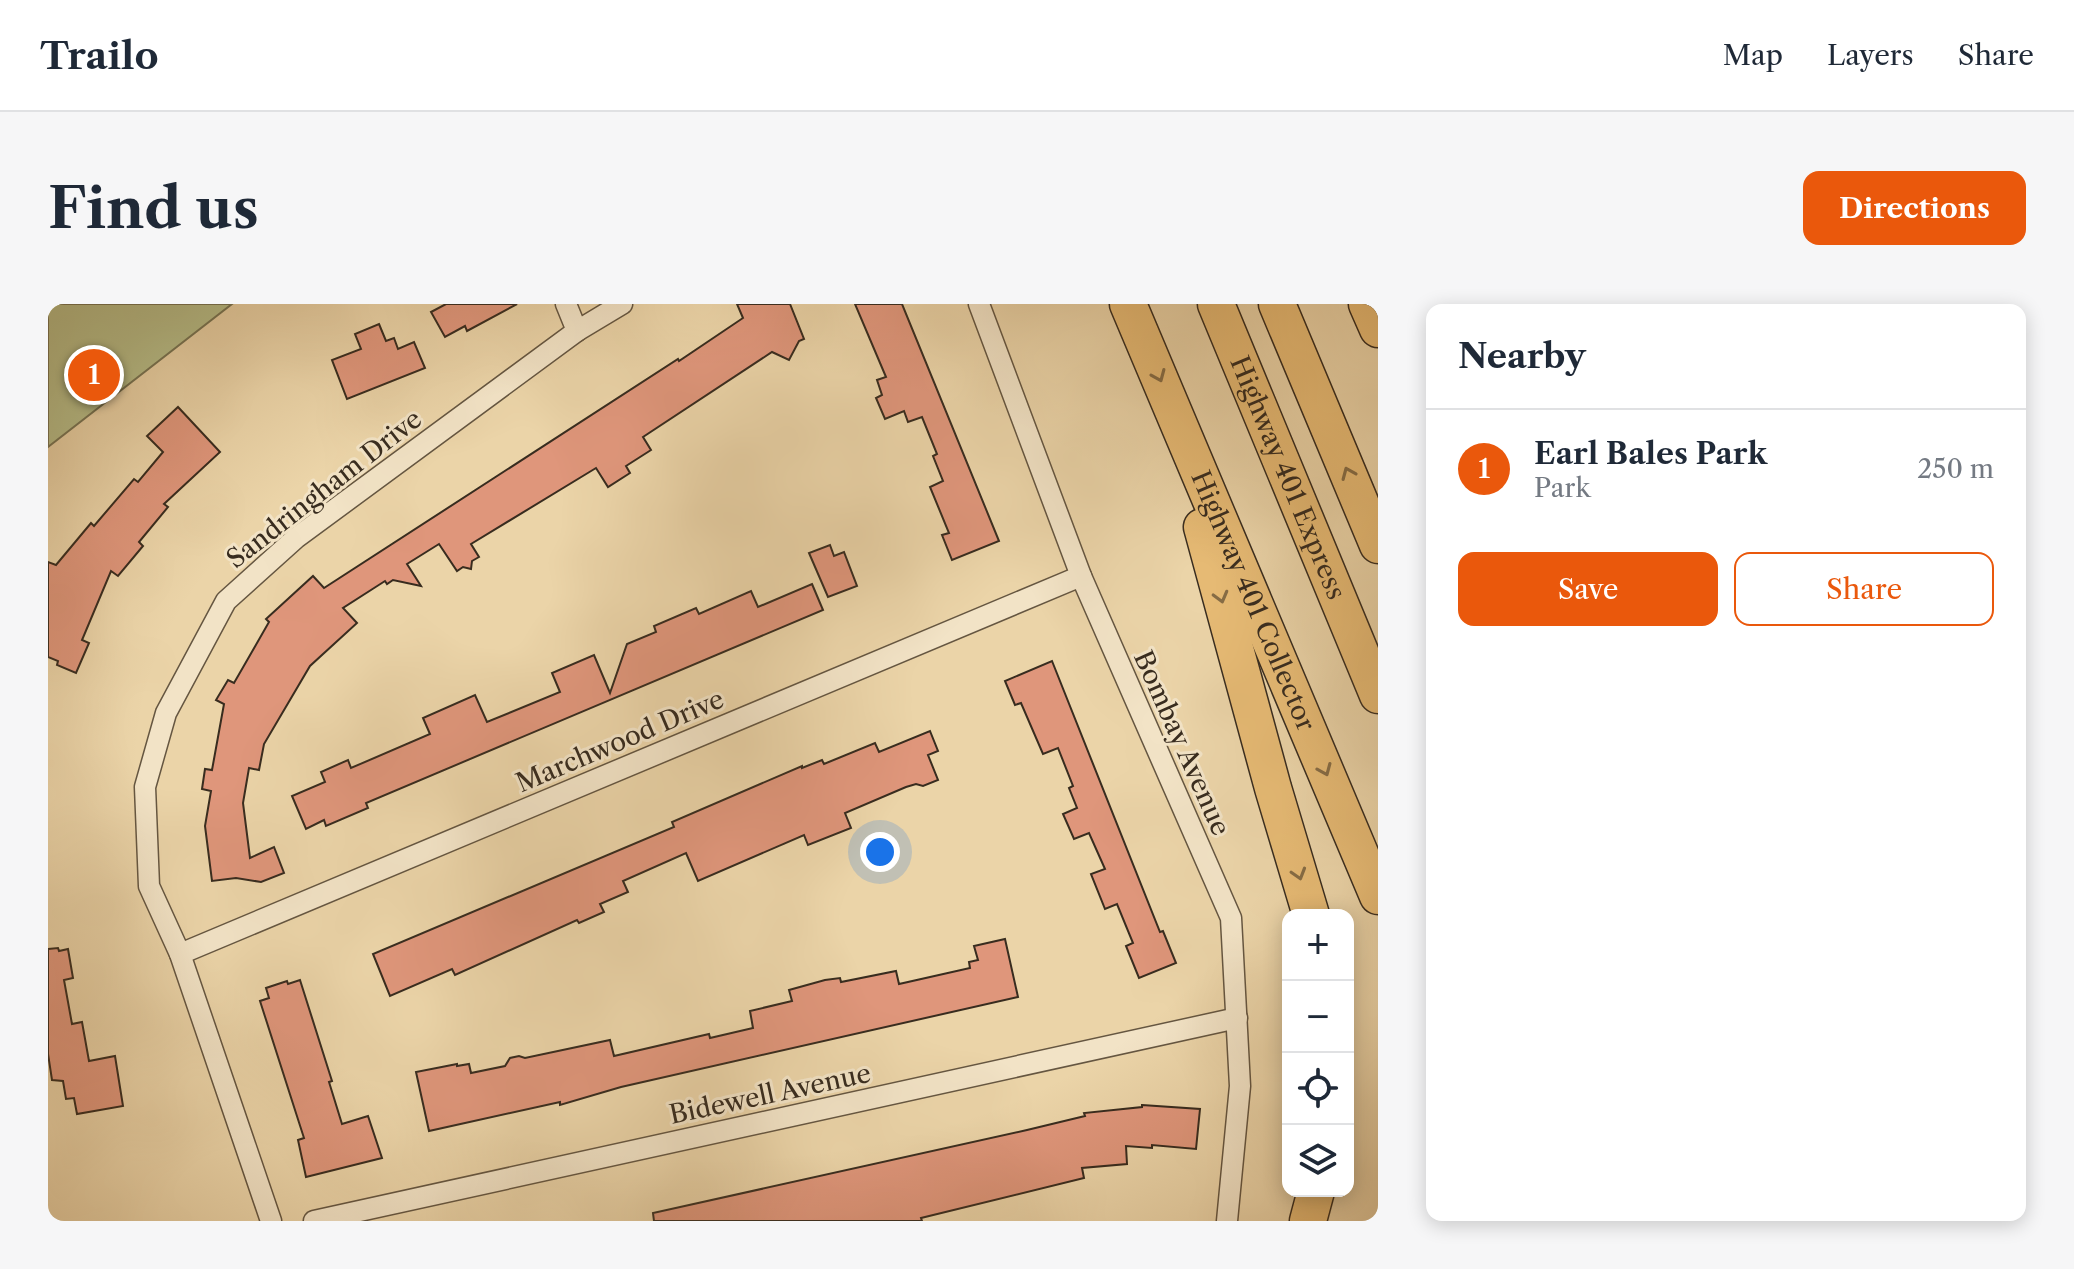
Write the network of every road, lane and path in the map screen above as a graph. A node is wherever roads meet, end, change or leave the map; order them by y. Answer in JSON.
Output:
{"nodes":[{"id":1,"x":566,"y":304,"type":"edge"},
{"id":2,"x":622,"y":304,"type":"edge"},
{"id":3,"x":979,"y":304,"type":"edge"},
{"id":4,"x":1128,"y":304,"type":"edge"},
{"id":5,"x":1216,"y":304,"type":"edge"},
{"id":6,"x":1277,"y":304,"type":"edge"},
{"id":7,"x":1367,"y":304,"type":"edge"},
{"id":8,"x":1378,"y":329,"type":"edge"},
{"id":9,"x":577,"y":331,"type":"junction"},
{"id":10,"x":1197,"y":466,"type":"junction"},
{"id":11,"x":1378,"y":545,"type":"edge"},
{"id":12,"x":1081,"y":576,"type":"junction"},
{"id":13,"x":1378,"y":695,"type":"edge"},
{"id":14,"x":1378,"y":896,"type":"edge"},
{"id":15,"x":1309,"y":909,"type":"edge"},
{"id":16,"x":180,"y":954,"type":"junction"},
{"id":17,"x":1237,"y":1018,"type":"junction"},
{"id":18,"x":1314,"y":1197,"type":"edge"},
{"id":19,"x":271,"y":1221,"type":"edge"},
{"id":20,"x":314,"y":1221,"type":"edge"},
{"id":21,"x":1227,"y":1221,"type":"edge"},
{"id":22,"x":1308,"y":1221,"type":"edge"}],
"edges":[{"from":1,"to":9,"type":"street"},
{"from":2,"to":9,"type":"street","name":"Sandringham Drive"},
{"from":3,"to":12,"type":"street","name":"Bombay Avenue"},
{"from":4,"to":10,"type":"highway","name":"Highway 401 Collector","one_way":true},
{"from":5,"to":13,"type":"highway","name":"Highway 401 Express"},
{"from":11,"to":6,"type":"highway","one_way":true},
{"from":7,"to":8,"type":"highway"},
{"from":9,"to":16,"type":"street","name":"Sandringham Drive"},
{"from":10,"to":14,"type":"highway","name":"Highway 401 Collector","one_way":true},
{"from":10,"to":15,"type":"highway","one_way":true},
{"from":12,"to":16,"type":"street","name":"Marchwood Drive"},
{"from":12,"to":17,"type":"street","name":"Bombay Avenue"},
{"from":16,"to":19,"type":"street","name":"Sandringham Drive"},
{"from":17,"to":20,"type":"street","name":"Bidewell Avenue"},
{"from":17,"to":21,"type":"street","name":"Bombay Avenue"},
{"from":18,"to":22,"type":"highway"}]}
